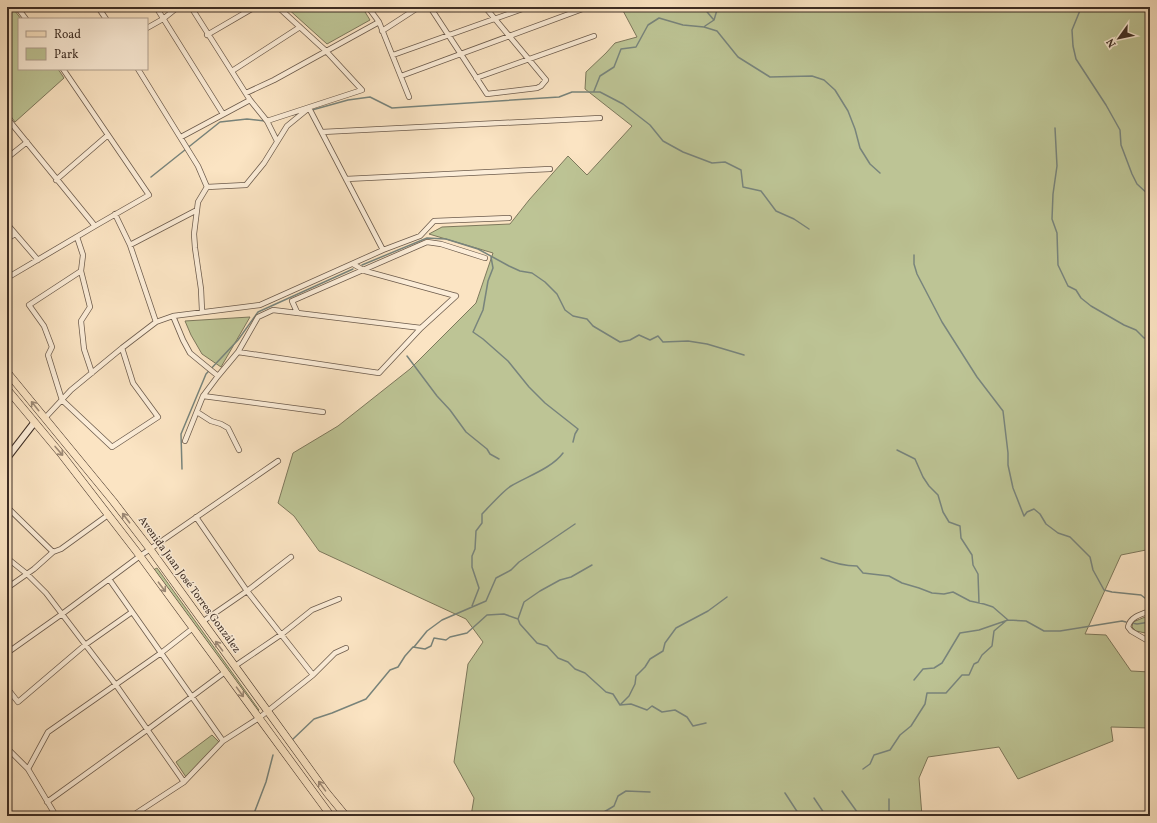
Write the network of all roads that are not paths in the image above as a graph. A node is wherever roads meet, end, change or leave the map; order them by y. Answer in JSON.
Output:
{"nodes":[{"id":1,"x":17,"y":7,"type":"edge"},
{"id":2,"x":98,"y":7,"type":"edge"},
{"id":3,"x":156,"y":7,"type":"edge"},
{"id":4,"x":178,"y":7,"type":"edge"},
{"id":5,"x":191,"y":7,"type":"edge"},
{"id":6,"x":255,"y":7,"type":"edge"},
{"id":7,"x":278,"y":7,"type":"edge"},
{"id":8,"x":368,"y":7,"type":"edge"},
{"id":9,"x":419,"y":7,"type":"edge"},
{"id":10,"x":430,"y":7,"type":"edge"},
{"id":11,"x":486,"y":7,"type":"edge"},
{"id":12,"x":528,"y":7,"type":"edge"},
{"id":13,"x":588,"y":7,"type":"edge"},
{"id":14,"x":25,"y":18,"type":"edge"},
{"id":15,"x":105,"y":18,"type":"edge"},
{"id":16,"x":163,"y":19,"type":"junction"},
{"id":17,"x":495,"y":20,"type":"junction"},
{"id":18,"x":379,"y":22,"type":"junction"},
{"id":19,"x":148,"y":27,"type":"edge"},
{"id":20,"x":300,"y":27,"type":"junction"},
{"id":21,"x":382,"y":31,"type":"junction"},
{"id":22,"x":208,"y":35,"type":"junction"},
{"id":23,"x":449,"y":36,"type":"junction"},
{"id":24,"x":509,"y":36,"type":"junction"},
{"id":25,"x":594,"y":36,"type":"dead end"},
{"id":26,"x":326,"y":51,"type":"junction"},
{"id":27,"x":393,"y":55,"type":"junction"},
{"id":28,"x":461,"y":55,"type":"junction"},
{"id":29,"x":528,"y":59,"type":"junction"},
{"id":30,"x":64,"y":70,"type":"edge"},
{"id":31,"x":139,"y":70,"type":"edge"},
{"id":32,"x":232,"y":71,"type":"junction"},
{"id":33,"x":401,"y":76,"type":"junction"},
{"id":34,"x":476,"y":78,"type":"junction"},
{"id":35,"x":246,"y":93,"type":"junction"},
{"id":36,"x":410,"y":97,"type":"dead end"},
{"id":37,"x":250,"y":100,"type":"junction"},
{"id":38,"x":309,"y":108,"type":"junction"},
{"id":39,"x":223,"y":114,"type":"junction"},
{"id":40,"x":7,"y":118,"type":"edge"},
{"id":41,"x":600,"y":118,"type":"dead end"},
{"id":42,"x":267,"y":121,"type":"junction"},
{"id":43,"x":322,"y":132,"type":"junction"},
{"id":44,"x":108,"y":135,"type":"junction"},
{"id":45,"x":181,"y":137,"type":"junction"},
{"id":46,"x":277,"y":141,"type":"junction"},
{"id":47,"x":27,"y":142,"type":"junction"},
{"id":48,"x":7,"y":158,"type":"edge"},
{"id":49,"x":550,"y":169,"type":"dead end"},
{"id":50,"x":346,"y":179,"type":"junction"},
{"id":51,"x":56,"y":180,"type":"junction"},
{"id":52,"x":207,"y":187,"type":"junction"},
{"id":53,"x":197,"y":210,"type":"junction"},
{"id":54,"x":115,"y":214,"type":"junction"},
{"id":55,"x":509,"y":218,"type":"dead end"},
{"id":56,"x":7,"y":224,"type":"edge"},
{"id":57,"x":95,"y":226,"type":"junction"},
{"id":58,"x":15,"y":234,"type":"junction"},
{"id":59,"x":77,"y":237,"type":"junction"},
{"id":60,"x":7,"y":239,"type":"edge"},
{"id":61,"x":130,"y":245,"type":"junction"},
{"id":62,"x":383,"y":250,"type":"junction"},
{"id":63,"x":485,"y":258,"type":"dead end"},
{"id":64,"x":38,"y":260,"type":"junction"},
{"id":65,"x":353,"y":264,"type":"junction"},
{"id":66,"x":363,"y":270,"type":"junction"},
{"id":67,"x":81,"y":271,"type":"junction"},
{"id":68,"x":7,"y":278,"type":"edge"},
{"id":69,"x":202,"y":311,"type":"junction"},
{"id":70,"x":297,"y":312,"type":"junction"},
{"id":71,"x":173,"y":316,"type":"junction"},
{"id":72,"x":156,"y":322,"type":"junction"},
{"id":73,"x":421,"y":328,"type":"junction"},
{"id":74,"x":122,"y":348,"type":"junction"},
{"id":75,"x":238,"y":352,"type":"junction"},
{"id":76,"x":7,"y":372,"type":"edge"},
{"id":77,"x":92,"y":373,"type":"junction"},
{"id":78,"x":218,"y":376,"type":"junction"},
{"id":79,"x":7,"y":389,"type":"edge"},
{"id":80,"x":203,"y":396,"type":"junction"},
{"id":81,"x":62,"y":400,"type":"junction"},
{"id":82,"x":197,"y":412,"type":"junction"},
{"id":83,"x":323,"y":412,"type":"dead end"},
{"id":84,"x":45,"y":418,"type":"junction"},
{"id":85,"x":34,"y":423,"type":"junction"},
{"id":86,"x":185,"y":441,"type":"dead end"},
{"id":87,"x":239,"y":450,"type":"dead end"},
{"id":88,"x":7,"y":458,"type":"edge"},
{"id":89,"x":278,"y":461,"type":"dead end"},
{"id":90,"x":7,"y":507,"type":"edge"},
{"id":91,"x":108,"y":515,"type":"junction"},
{"id":92,"x":196,"y":517,"type":"junction"},
{"id":93,"x":150,"y":549,"type":"junction"},
{"id":94,"x":53,"y":552,"type":"junction"},
{"id":95,"x":140,"y":556,"type":"junction"},
{"id":96,"x":291,"y":557,"type":"dead end"},
{"id":97,"x":7,"y":558,"type":"edge"},
{"id":98,"x":27,"y":574,"type":"junction"},
{"id":99,"x":109,"y":579,"type":"junction"},
{"id":100,"x":7,"y":588,"type":"edge"},
{"id":101,"x":247,"y":591,"type":"junction"},
{"id":102,"x":339,"y":599,"type":"dead end"},
{"id":103,"x":132,"y":612,"type":"junction"},
{"id":104,"x":1150,"y":612,"type":"edge"},
{"id":105,"x":62,"y":614,"type":"junction"},
{"id":106,"x":202,"y":622,"type":"junction"},
{"id":107,"x":193,"y":628,"type":"junction"},
{"id":108,"x":282,"y":634,"type":"junction"},
{"id":109,"x":1150,"y":642,"type":"edge"},
{"id":110,"x":85,"y":645,"type":"junction"},
{"id":111,"x":346,"y":648,"type":"dead end"},
{"id":112,"x":7,"y":653,"type":"edge"},
{"id":113,"x":161,"y":653,"type":"junction"},
{"id":114,"x":235,"y":666,"type":"junction"},
{"id":115,"x":225,"y":672,"type":"junction"},
{"id":116,"x":313,"y":675,"type":"junction"},
{"id":117,"x":116,"y":685,"type":"junction"},
{"id":118,"x":7,"y":688,"type":"edge"},
{"id":119,"x":192,"y":697,"type":"junction"},
{"id":120,"x":268,"y":711,"type":"junction"},
{"id":121,"x":259,"y":718,"type":"junction"},
{"id":122,"x":147,"y":730,"type":"junction"},
{"id":123,"x":284,"y":733,"type":"junction"},
{"id":124,"x":274,"y":740,"type":"junction"},
{"id":125,"x":223,"y":741,"type":"junction"},
{"id":126,"x":7,"y":748,"type":"edge"},
{"id":127,"x":28,"y":769,"type":"junction"},
{"id":128,"x":184,"y":782,"type":"junction"},
{"id":129,"x":47,"y":802,"type":"junction"},
{"id":130,"x":138,"y":814,"type":"edge"},
{"id":131,"x":56,"y":816,"type":"edge"},
{"id":132,"x":132,"y":816,"type":"edge"},
{"id":133,"x":331,"y":816,"type":"edge"},
{"id":134,"x":346,"y":816,"type":"edge"}],
"edges":[{"from":1,"to":14,"type":"street"},
{"from":2,"to":15,"type":"street"},
{"from":3,"to":16,"type":"street"},
{"from":4,"to":16,"type":"street"},
{"from":5,"to":22,"type":"street"},
{"from":6,"to":22,"type":"street"},
{"from":7,"to":20,"type":"street"},
{"from":8,"to":18,"type":"street"},
{"from":9,"to":21,"type":"street"},
{"from":10,"to":23,"type":"street"},
{"from":11,"to":17,"type":"street"},
{"from":12,"to":17,"type":"street"},
{"from":13,"to":24,"type":"street"},
{"from":16,"to":19,"type":"street"},
{"from":16,"to":39,"type":"street"},
{"from":17,"to":23,"type":"street"},
{"from":17,"to":24,"type":"street"},
{"from":18,"to":21,"type":"street"},
{"from":18,"to":26,"type":"street"},
{"from":20,"to":26,"type":"street"},
{"from":20,"to":32,"type":"street"},
{"from":21,"to":27,"type":"street"},
{"from":22,"to":32,"type":"street"},
{"from":23,"to":27,"type":"street"},
{"from":23,"to":28,"type":"street"},
{"from":24,"to":28,"type":"street"},
{"from":24,"to":29,"type":"street"},
{"from":25,"to":29,"type":"street"},
{"from":26,"to":35,"type":"street"},
{"from":26,"to":38,"type":"street"},
{"from":27,"to":33,"type":"street"},
{"from":28,"to":33,"type":"street"},
{"from":28,"to":34,"type":"street"},
{"from":29,"to":34,"type":"street"},
{"from":29,"to":34,"type":"street"},
{"from":30,"to":44,"type":"street"},
{"from":31,"to":45,"type":"street"},
{"from":32,"to":35,"type":"street"},
{"from":33,"to":36,"type":"street"},
{"from":35,"to":37,"type":"street"},
{"from":37,"to":39,"type":"street"},
{"from":37,"to":42,"type":"street"},
{"from":38,"to":42,"type":"street"},
{"from":38,"to":43,"type":"street"},
{"from":38,"to":46,"type":"street"},
{"from":39,"to":45,"type":"street"},
{"from":40,"to":47,"type":"street"},
{"from":41,"to":43,"type":"street"},
{"from":42,"to":46,"type":"street"},
{"from":43,"to":50,"type":"street"},
{"from":44,"to":51,"type":"street"},
{"from":44,"to":54,"type":"street"},
{"from":45,"to":52,"type":"street"},
{"from":46,"to":52,"type":"street"},
{"from":47,"to":48,"type":"street"},
{"from":47,"to":51,"type":"street"},
{"from":49,"to":50,"type":"street"},
{"from":50,"to":62,"type":"street"},
{"from":51,"to":57,"type":"street"},
{"from":52,"to":53,"type":"street"},
{"from":53,"to":61,"type":"street"},
{"from":53,"to":69,"type":"street"},
{"from":54,"to":57,"type":"street"},
{"from":54,"to":61,"type":"street"},
{"from":55,"to":62,"type":"street"},
{"from":56,"to":58,"type":"street"},
{"from":57,"to":59,"type":"street"},
{"from":58,"to":60,"type":"street"},
{"from":58,"to":64,"type":"street"},
{"from":59,"to":64,"type":"street"},
{"from":59,"to":67,"type":"street"},
{"from":61,"to":72,"type":"street"},
{"from":62,"to":65,"type":"street"},
{"from":63,"to":66,"type":"street"},
{"from":64,"to":68,"type":"street"},
{"from":65,"to":66,"type":"street"},
{"from":65,"to":69,"type":"street"},
{"from":66,"to":70,"type":"street"},
{"from":66,"to":73,"type":"street"},
{"from":67,"to":77,"type":"street"},
{"from":67,"to":81,"type":"street"},
{"from":69,"to":71,"type":"street"},
{"from":70,"to":73,"type":"street"},
{"from":70,"to":75,"type":"street"},
{"from":71,"to":72,"type":"street"},
{"from":71,"to":78,"type":"street"},
{"from":72,"to":74,"type":"street"},
{"from":73,"to":75,"type":"street"},
{"from":74,"to":77,"type":"street"},
{"from":74,"to":81,"type":"street"},
{"from":75,"to":78,"type":"street"},
{"from":84,"to":76,"type":"main road","name":"Avenida Juan José Torres González","one_way":true},
{"from":77,"to":81,"type":"street"},
{"from":78,"to":80,"type":"street"},
{"from":79,"to":85,"type":"main road","name":"Avenida Juan José Torres González"},
{"from":80,"to":82,"type":"street"},
{"from":80,"to":83,"type":"street"},
{"from":81,"to":84,"type":"street"},
{"from":82,"to":86,"type":"street"},
{"from":82,"to":87,"type":"street"},
{"from":93,"to":84,"type":"main road","name":"Avenida Juan José Torres González","one_way":true},
{"from":85,"to":88,"type":"street"},
{"from":85,"to":91,"type":"main road","name":"Avenida Juan José Torres González","one_way":true},
{"from":89,"to":92,"type":"street"},
{"from":90,"to":94,"type":"street"},
{"from":91,"to":94,"type":"street"},
{"from":91,"to":95,"type":"main road","name":"Avenida Juan José Torres González"},
{"from":92,"to":93,"type":"street"},
{"from":92,"to":101,"type":"street"},
{"from":93,"to":95,"type":"street"},
{"from":93,"to":106,"type":"main road","name":"Avenida Juan José Torres González"},
{"from":94,"to":98,"type":"street"},
{"from":95,"to":99,"type":"street"},
{"from":95,"to":107,"type":"main road","name":"Avenida Juan José Torres González","one_way":true},
{"from":96,"to":101,"type":"street"},
{"from":97,"to":98,"type":"street"},
{"from":98,"to":100,"type":"street"},
{"from":98,"to":105,"type":"street"},
{"from":99,"to":103,"type":"street"},
{"from":99,"to":105,"type":"street"},
{"from":101,"to":106,"type":"street"},
{"from":101,"to":108,"type":"street"},
{"from":102,"to":108,"type":"street"},
{"from":103,"to":110,"type":"street"},
{"from":103,"to":113,"type":"street"},
{"from":104,"to":109,"type":"street"},
{"from":105,"to":110,"type":"street"},
{"from":105,"to":112,"type":"street"},
{"from":114,"to":106,"type":"main road","name":"Avenida Juan José Torres González","one_way":true},
{"from":107,"to":113,"type":"street"},
{"from":107,"to":115,"type":"main road","name":"Avenida Juan José Torres González"},
{"from":108,"to":114,"type":"street"},
{"from":108,"to":116,"type":"street"},
{"from":110,"to":117,"type":"street"},
{"from":110,"to":118,"type":"street"},
{"from":111,"to":116,"type":"street"},
{"from":113,"to":117,"type":"street"},
{"from":113,"to":119,"type":"street"},
{"from":114,"to":120,"type":"main road","name":"Avenida Juan José Torres González"},
{"from":115,"to":119,"type":"street"},
{"from":115,"to":121,"type":"main road","name":"Avenida Juan José Torres González","one_way":true},
{"from":116,"to":120,"type":"street"},
{"from":117,"to":122,"type":"street"},
{"from":117,"to":127,"type":"street"},
{"from":119,"to":122,"type":"street"},
{"from":119,"to":125,"type":"street"},
{"from":120,"to":121,"type":"street"},
{"from":120,"to":123,"type":"main road","name":"Avenida Juan José Torres González"},
{"from":121,"to":124,"type":"main road","name":"Avenida Juan José Torres González"},
{"from":121,"to":125,"type":"street"},
{"from":122,"to":128,"type":"street"},
{"from":122,"to":129,"type":"street"},
{"from":123,"to":124,"type":"main road"},
{"from":134,"to":123,"type":"main road","name":"Avenida Juan José Torres González","one_way":true},
{"from":124,"to":133,"type":"main road","name":"Avenida Juan José Torres González"},
{"from":125,"to":128,"type":"street"},
{"from":126,"to":127,"type":"street"},
{"from":127,"to":129,"type":"street"},
{"from":128,"to":130,"type":"street"},
{"from":129,"to":131,"type":"street"},
{"from":130,"to":132,"type":"street"}]}
